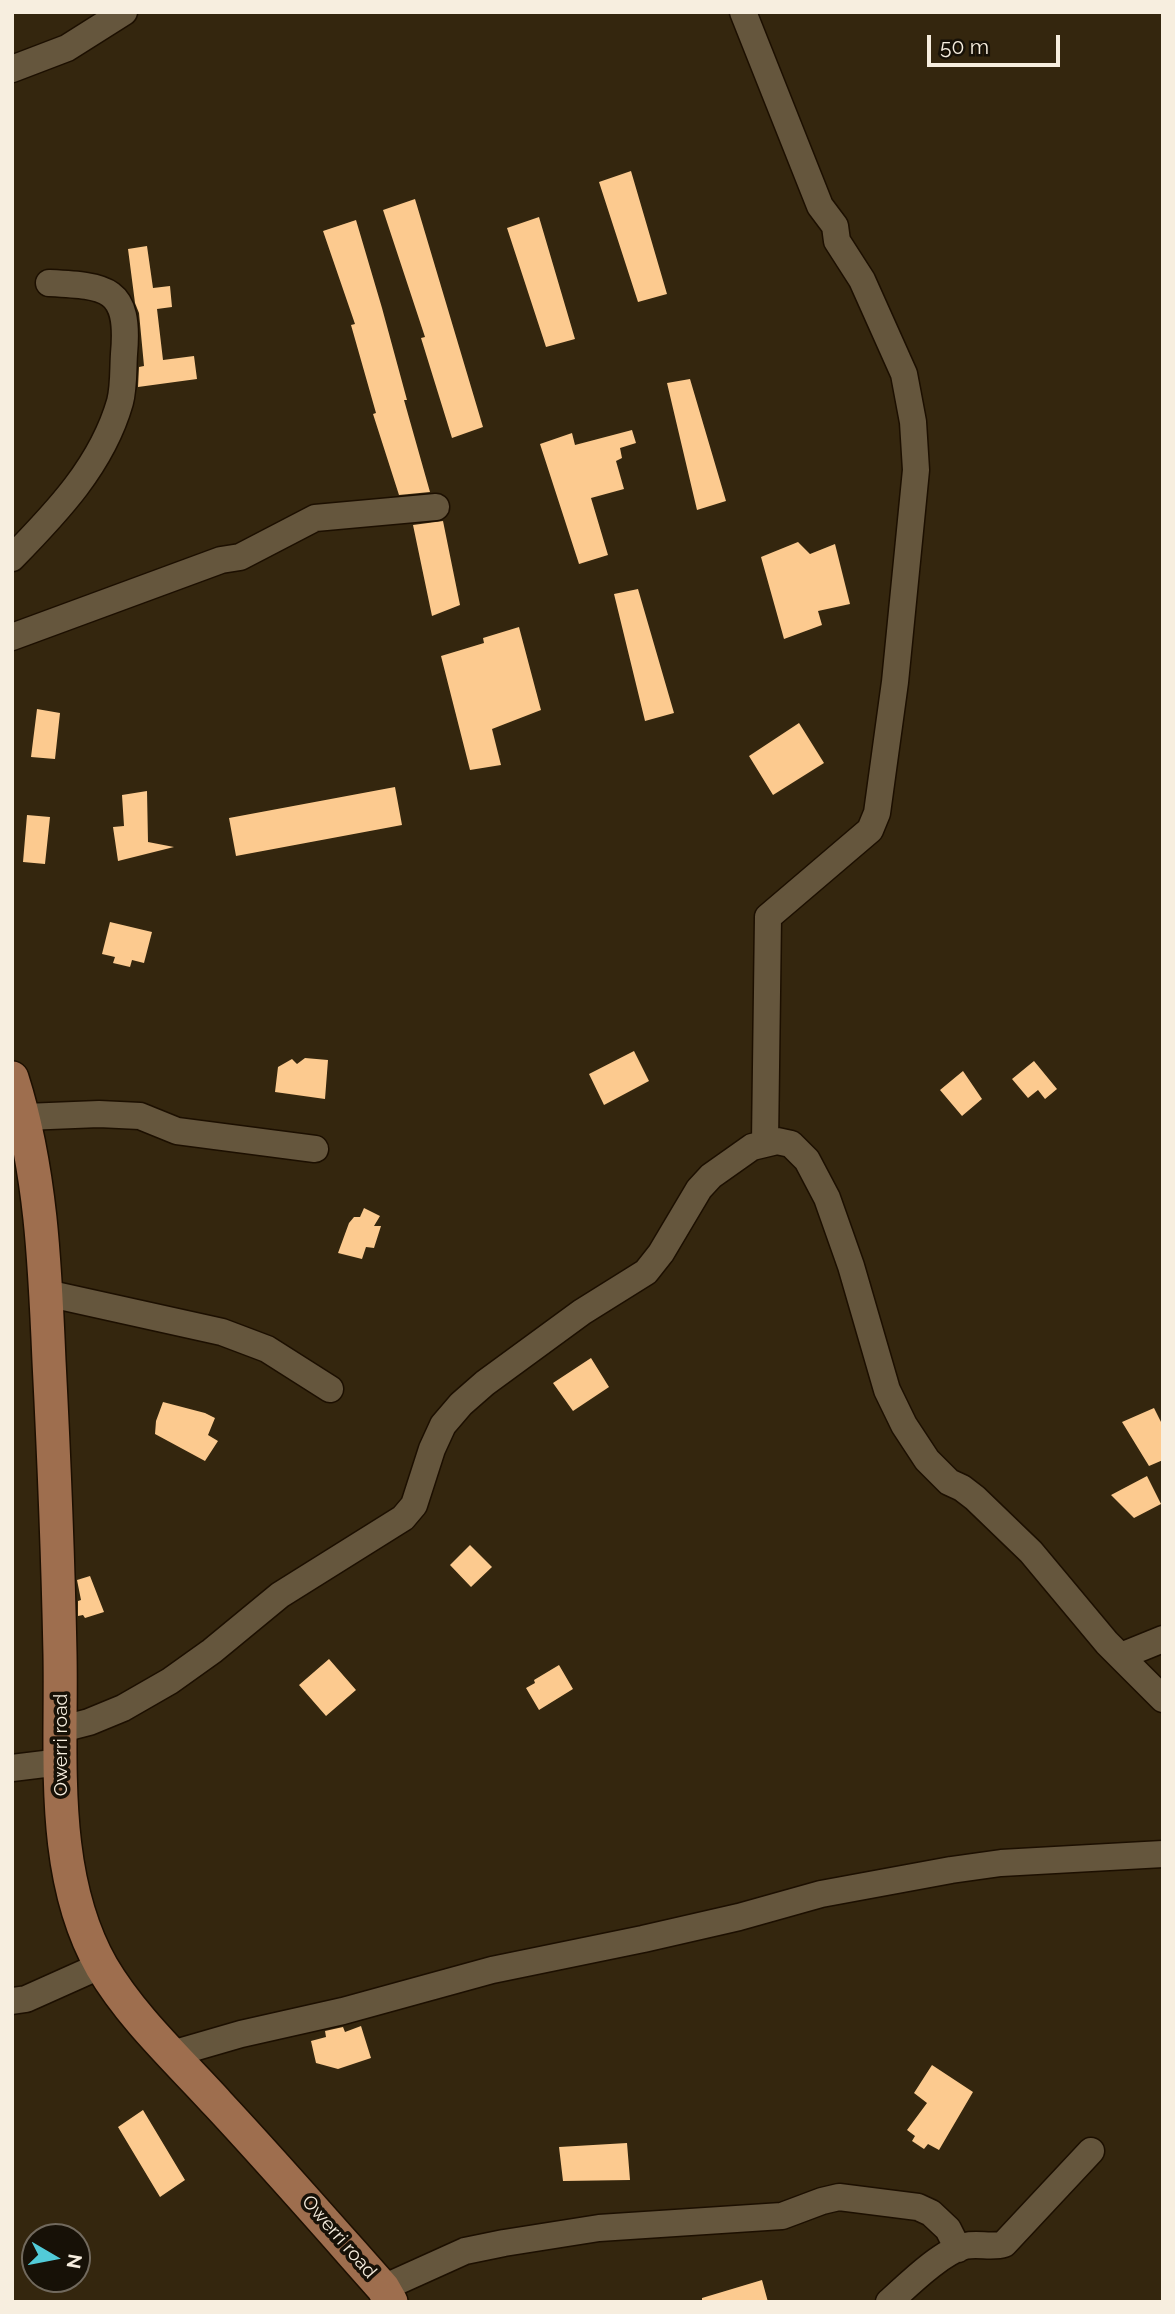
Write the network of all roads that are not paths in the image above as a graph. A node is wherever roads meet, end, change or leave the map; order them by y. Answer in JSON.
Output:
{"nodes":[{"id":1,"x":124,"y":12,"type":"edge"},
{"id":2,"x":743,"y":12,"type":"edge"},
{"id":3,"x":12,"y":69,"type":"edge"},
{"id":4,"x":49,"y":283,"type":"dead end"},
{"id":5,"x":436,"y":507,"type":"dead end"},
{"id":6,"x":12,"y":558,"type":"edge"},
{"id":7,"x":12,"y":637,"type":"edge"},
{"id":8,"x":12,"y":1078,"type":"edge"},
{"id":9,"x":24,"y":1117,"type":"junction"},
{"id":10,"x":765,"y":1143,"type":"junction"},
{"id":11,"x":315,"y":1149,"type":"dead end"},
{"id":12,"x":46,"y":1293,"type":"junction"},
{"id":13,"x":330,"y":1389,"type":"dead end"},
{"id":14,"x":1163,"y":1639,"type":"edge"},
{"id":15,"x":1121,"y":1656,"type":"junction"},
{"id":16,"x":1163,"y":1699,"type":"edge"},
{"id":17,"x":62,"y":1728,"type":"junction"},
{"id":18,"x":61,"y":1762,"type":"junction"},
{"id":19,"x":12,"y":1768,"type":"edge"},
{"id":20,"x":1163,"y":1854,"type":"edge"},
{"id":21,"x":102,"y":1965,"type":"junction"},
{"id":22,"x":12,"y":2001,"type":"edge"},
{"id":23,"x":172,"y":2054,"type":"junction"},
{"id":24,"x":1091,"y":2151,"type":"dead end"},
{"id":25,"x":958,"y":2249,"type":"junction"},
{"id":26,"x":387,"y":2295,"type":"edge"},
{"id":27,"x":889,"y":2302,"type":"edge"}],
"edges":[{"from":1,"to":3,"type":"street"},
{"from":2,"to":10,"type":"street"},
{"from":4,"to":6,"type":"street"},
{"from":5,"to":7,"type":"street"},
{"from":8,"to":9,"type":"main road","name":"Owerri road"},
{"from":9,"to":11,"type":"street"},
{"from":9,"to":12,"type":"main road","name":"Owerri road"},
{"from":10,"to":15,"type":"street"},
{"from":10,"to":17,"type":"street"},
{"from":12,"to":13,"type":"street"},
{"from":12,"to":17,"type":"main road","name":"Owerri road"},
{"from":14,"to":15,"type":"street"},
{"from":15,"to":16,"type":"street"},
{"from":17,"to":18,"type":"main road","name":"Owerri road"},
{"from":18,"to":19,"type":"street"},
{"from":18,"to":21,"type":"main road","name":"Owerri road"},
{"from":20,"to":23,"type":"street"},
{"from":21,"to":22,"type":"street"},
{"from":21,"to":23,"type":"main road","name":"Owerri road"},
{"from":23,"to":26,"type":"main road","name":"Owerri road"},
{"from":24,"to":25,"type":"street"},
{"from":25,"to":26,"type":"street"},
{"from":25,"to":27,"type":"street"}]}
